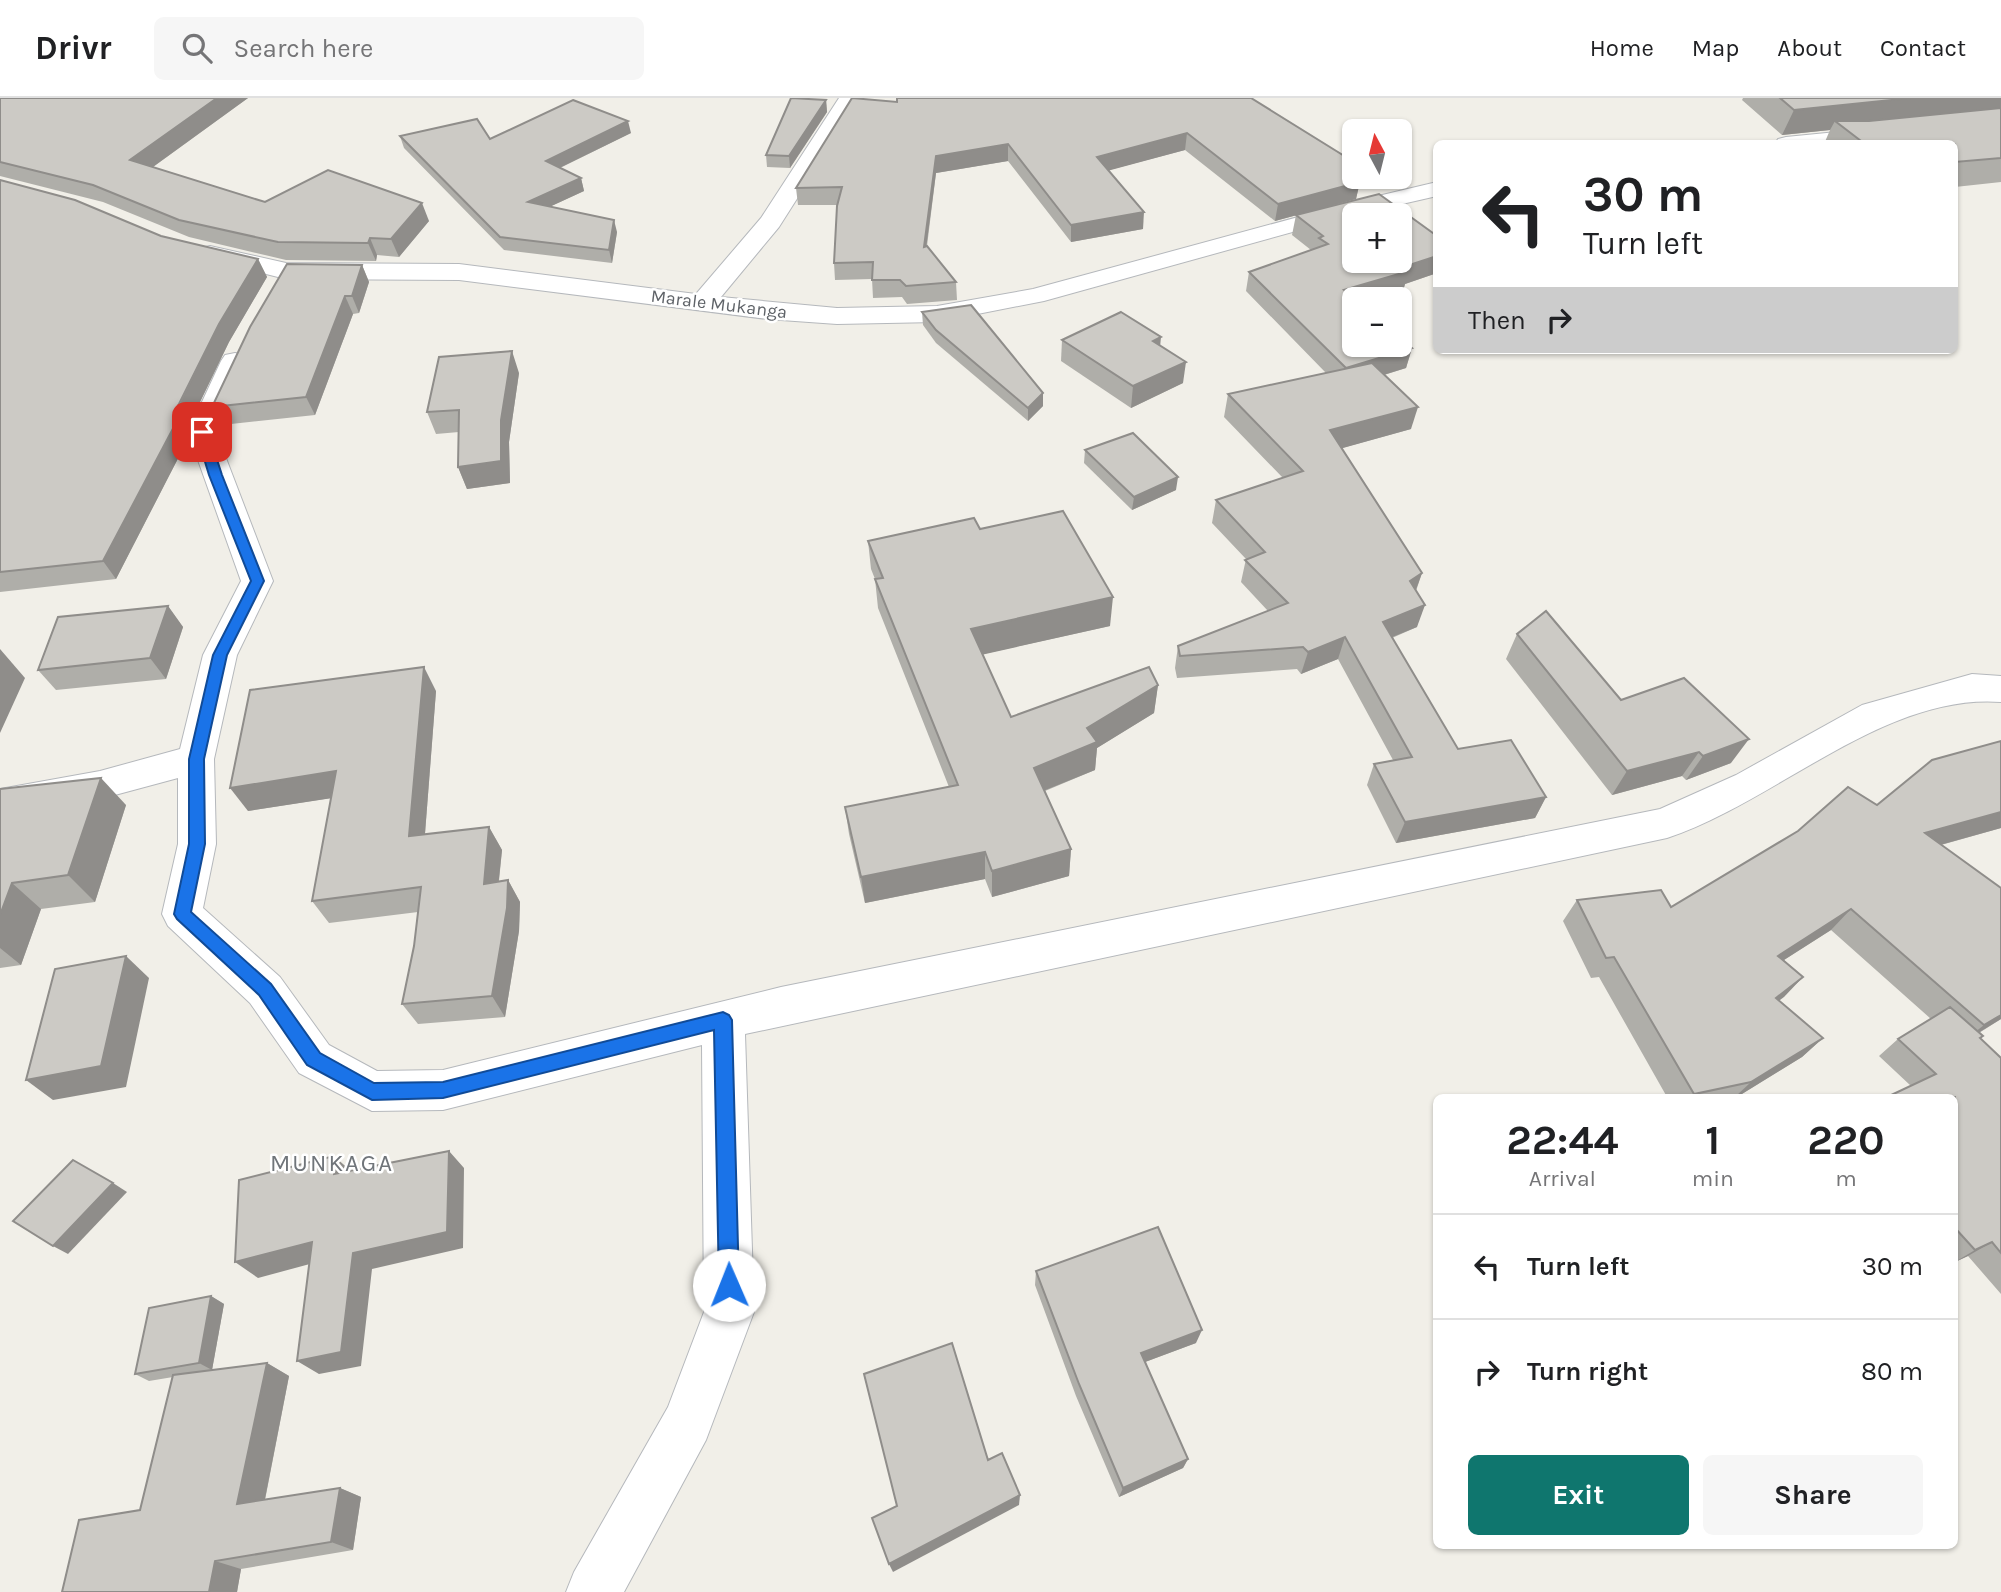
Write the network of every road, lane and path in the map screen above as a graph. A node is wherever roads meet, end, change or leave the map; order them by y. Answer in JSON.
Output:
{"nodes":[{"id":1,"x":850,"y":98,"type":"edge"},
{"id":2,"x":1895,"y":134,"type":"edge"},
{"id":3,"x":1830,"y":140,"type":"edge"},
{"id":4,"x":1433,"y":190,"type":"edge"},
{"id":5,"x":180,"y":246,"type":"edge"},
{"id":6,"x":286,"y":271,"type":"junction"},
{"id":7,"x":703,"y":302,"type":"junction"},
{"id":8,"x":2001,"y":689,"type":"edge"},
{"id":9,"x":196,"y":759,"type":"junction"},
{"id":10,"x":0,"y":804,"type":"edge"},
{"id":11,"x":723,"y":1020,"type":"junction"},
{"id":12,"x":594,"y":1592,"type":"edge"}],
"edges":[{"from":1,"to":7,"type":"street"},
{"from":2,"to":3,"type":"street"},
{"from":4,"to":7,"type":"street","name":"Marale Mukanga"},
{"from":5,"to":6,"type":"street","name":"Marale Mukanga"},
{"from":6,"to":7,"type":"street","name":"Marale Mukanga"},
{"from":6,"to":9,"type":"street"},
{"from":8,"to":11,"type":"street"},
{"from":9,"to":10,"type":"street"},
{"from":9,"to":11,"type":"street"},
{"from":11,"to":12,"type":"street"}]}
